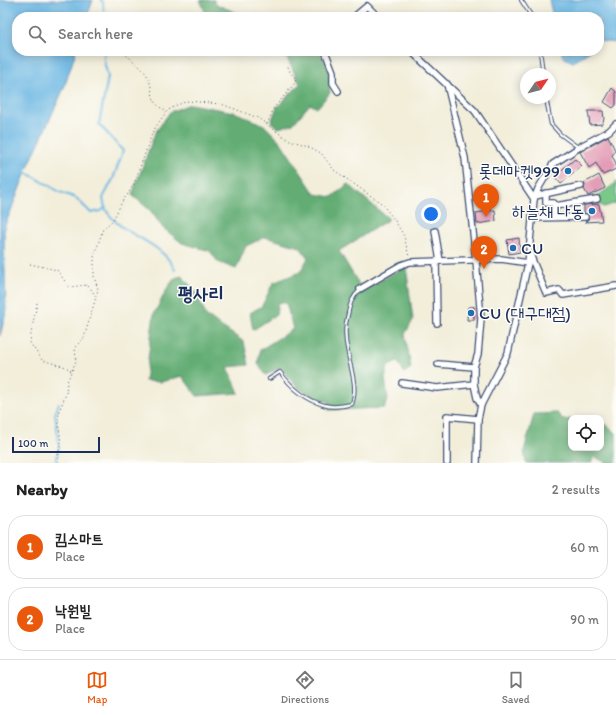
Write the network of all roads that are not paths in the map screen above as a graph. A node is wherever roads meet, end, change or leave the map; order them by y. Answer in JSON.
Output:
{"nodes":[{"id":1,"x":521,"y":0,"type":"edge"},
{"id":2,"x":360,"y":12,"type":"edge"},
{"id":3,"x":373,"y":12,"type":"edge"},
{"id":4,"x":529,"y":12,"type":"edge"},
{"id":5,"x":327,"y":56,"type":"edge"},
{"id":6,"x":417,"y":56,"type":"edge"},
{"id":7,"x":541,"y":56,"type":"edge"},
{"id":8,"x":542,"y":68,"type":"edge"},
{"id":9,"x":448,"y":84,"type":"junction"},
{"id":10,"x":338,"y":91,"type":"dead end"},
{"id":11,"x":547,"y":104,"type":"edge"},
{"id":12,"x":616,"y":124,"type":"edge"},
{"id":13,"x":579,"y":148,"type":"junction"},
{"id":14,"x":581,"y":186,"type":"dead end"},
{"id":15,"x":546,"y":193,"type":"junction"},
{"id":16,"x":534,"y":197,"type":"junction"},
{"id":17,"x":597,"y":199,"type":"dead end"},
{"id":18,"x":556,"y":206,"type":"junction"},
{"id":19,"x":554,"y":215,"type":"junction"},
{"id":20,"x":532,"y":217,"type":"junction"},
{"id":21,"x":435,"y":231,"type":"dead end"},
{"id":22,"x":529,"y":252,"type":"junction"},
{"id":23,"x":476,"y":260,"type":"junction"},
{"id":24,"x":438,"y":261,"type":"junction"},
{"id":25,"x":528,"y":263,"type":"junction"},
{"id":26,"x":616,"y":286,"type":"edge"},
{"id":27,"x":360,"y":289,"type":"joint"},
{"id":28,"x":437,"y":323,"type":"dead end"},
{"id":29,"x":438,"y":364,"type":"dead end"},
{"id":30,"x":474,"y":367,"type":"junction"},
{"id":31,"x":269,"y":379,"type":"dead end"},
{"id":32,"x":402,"y":383,"type":"dead end"},
{"id":33,"x":474,"y":384,"type":"junction"},
{"id":34,"x":482,"y":405,"type":"junction"},
{"id":35,"x":478,"y":419,"type":"junction"},
{"id":36,"x":447,"y":463,"type":"edge"},
{"id":37,"x":477,"y":463,"type":"edge"}],
"edges":[{"from":1,"to":4,"type":"lane"},
{"from":2,"to":3,"type":"street"},
{"from":5,"to":10,"type":"street"},
{"from":6,"to":9,"type":"street"},
{"from":7,"to":8,"type":"lane"},
{"from":9,"to":16,"type":"street"},
{"from":9,"to":23,"type":"street"},
{"from":11,"to":13,"type":"lane"},
{"from":12,"to":13,"type":"street"},
{"from":13,"to":16,"type":"street"},
{"from":14,"to":15,"type":"street"},
{"from":15,"to":16,"type":"street"},
{"from":15,"to":18,"type":"street"},
{"from":16,"to":20,"type":"street"},
{"from":17,"to":18,"type":"street"},
{"from":18,"to":19,"type":"street"},
{"from":19,"to":20,"type":"street"},
{"from":19,"to":20,"type":"street"},
{"from":20,"to":22,"type":"street"},
{"from":21,"to":24,"type":"street"},
{"from":22,"to":25,"type":"street"},
{"from":22,"to":26,"type":"street"},
{"from":23,"to":24,"type":"street"},
{"from":23,"to":25,"type":"street"},
{"from":23,"to":30,"type":"street"},
{"from":24,"to":27,"type":"street"},
{"from":24,"to":28,"type":"street"},
{"from":25,"to":34,"type":"street"},
{"from":27,"to":31,"type":"lane"},
{"from":29,"to":30,"type":"street"},
{"from":30,"to":33,"type":"street"},
{"from":32,"to":33,"type":"street"},
{"from":33,"to":34,"type":"street"},
{"from":34,"to":35,"type":"street"},
{"from":35,"to":36,"type":"street"},
{"from":35,"to":37,"type":"street"}]}
